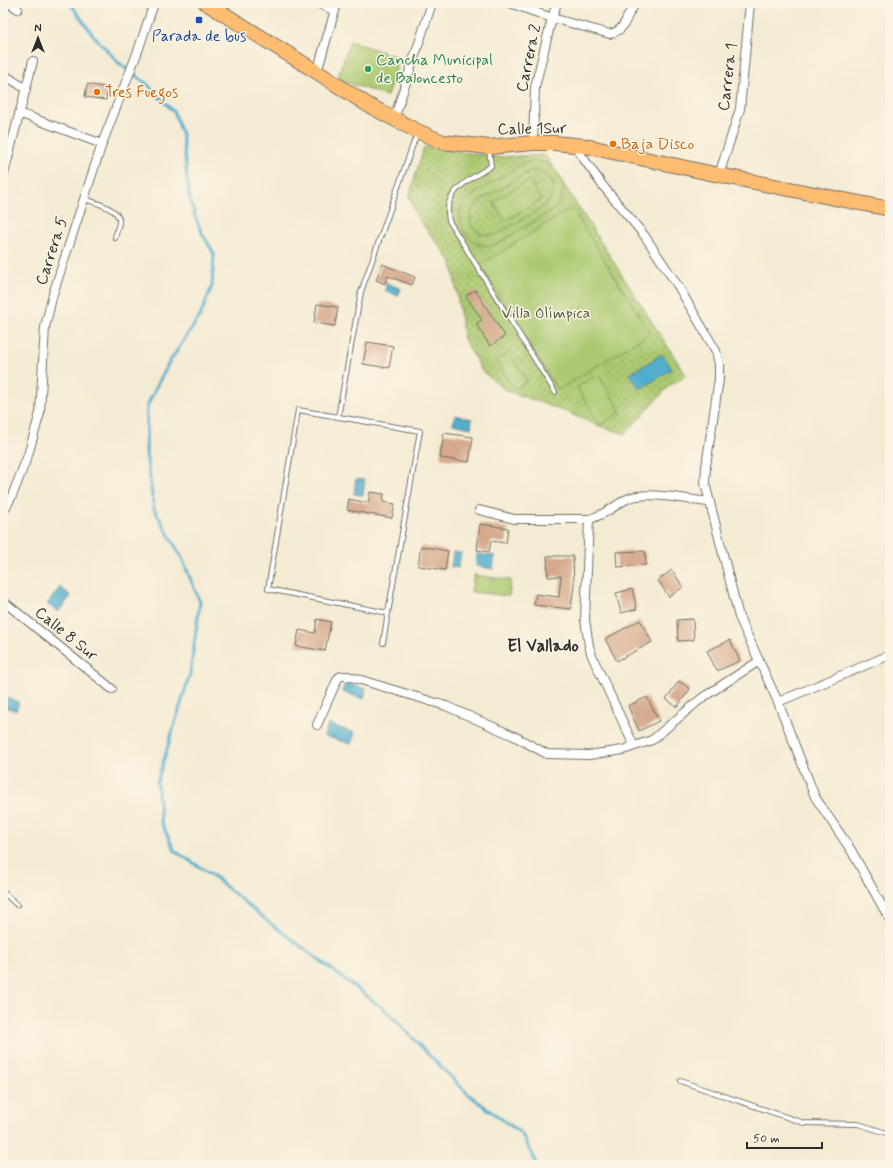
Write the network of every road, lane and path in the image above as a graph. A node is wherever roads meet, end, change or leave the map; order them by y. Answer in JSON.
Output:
{"nodes":[{"id":1,"x":9,"y":3,"type":"edge"},
{"id":2,"x":154,"y":3,"type":"edge"},
{"id":3,"x":206,"y":3,"type":"edge"},
{"id":4,"x":317,"y":3,"type":"edge"},
{"id":5,"x":432,"y":3,"type":"edge"},
{"id":6,"x":510,"y":3,"type":"edge"},
{"id":7,"x":557,"y":3,"type":"edge"},
{"id":8,"x":637,"y":3,"type":"edge"},
{"id":9,"x":750,"y":3,"type":"edge"},
{"id":10,"x":336,"y":7,"type":"edge"},
{"id":11,"x":18,"y":9,"type":"dead end"},
{"id":12,"x":552,"y":18,"type":"junction"},
{"id":13,"x":33,"y":61,"type":"dead end"},
{"id":14,"x":317,"y":72,"type":"junction"},
{"id":15,"x":3,"y":74,"type":"edge"},
{"id":16,"x":26,"y":88,"type":"junction"},
{"id":17,"x":19,"y":113,"type":"junction"},
{"id":18,"x":394,"y":119,"type":"junction"},
{"id":19,"x":417,"y":131,"type":"junction"},
{"id":20,"x":7,"y":143,"type":"edge"},
{"id":21,"x":533,"y":143,"type":"junction"},
{"id":22,"x":102,"y":144,"type":"junction"},
{"id":23,"x":574,"y":145,"type":"junction"},
{"id":24,"x":489,"y":147,"type":"junction"},
{"id":25,"x":719,"y":175,"type":"junction"},
{"id":26,"x":3,"y":176,"type":"edge"},
{"id":27,"x":84,"y":198,"type":"junction"},
{"id":28,"x":890,"y":209,"type":"edge"},
{"id":29,"x":115,"y":238,"type":"dead end"},
{"id":30,"x":555,"y":392,"type":"dead end"},
{"id":31,"x":338,"y":417,"type":"junction"},
{"id":32,"x":710,"y":502,"type":"junction"},
{"id":33,"x":480,"y":510,"type":"dead end"},
{"id":34,"x":3,"y":512,"type":"edge"},
{"id":35,"x":590,"y":519,"type":"junction"},
{"id":36,"x":3,"y":601,"type":"edge"},
{"id":37,"x":388,"y":613,"type":"junction"},
{"id":38,"x":382,"y":643,"type":"dead end"},
{"id":39,"x":885,"y":657,"type":"dead end"},
{"id":40,"x":759,"y":661,"type":"junction"},
{"id":41,"x":112,"y":689,"type":"dead end"},
{"id":42,"x":778,"y":702,"type":"junction"},
{"id":43,"x":317,"y":725,"type":"dead end"},
{"id":44,"x":634,"y":746,"type":"junction"},
{"id":45,"x":3,"y":892,"type":"edge"},
{"id":46,"x":17,"y":905,"type":"dead end"},
{"id":47,"x":890,"y":920,"type":"edge"},
{"id":48,"x":680,"y":1081,"type":"dead end"},
{"id":49,"x":890,"y":1134,"type":"edge"}],
"edges":[{"from":1,"to":11,"type":"street"},
{"from":2,"to":22,"type":"street","name":"Carrera 5"},
{"from":3,"to":14,"type":"highway","name":"Calle 1Sur"},
{"from":4,"to":10,"type":"street"},
{"from":5,"to":18,"type":"street"},
{"from":6,"to":12,"type":"street"},
{"from":7,"to":12,"type":"street","name":"Carrera 2"},
{"from":8,"to":12,"type":"street"},
{"from":9,"to":25,"type":"street","name":"Carrera 1"},
{"from":10,"to":14,"type":"street"},
{"from":12,"to":21,"type":"street","name":"Carrera 2"},
{"from":13,"to":16,"type":"street"},
{"from":14,"to":18,"type":"highway","name":"Calle 1Sur"},
{"from":15,"to":16,"type":"street"},
{"from":16,"to":17,"type":"street"},
{"from":17,"to":20,"type":"street"},
{"from":17,"to":22,"type":"street"},
{"from":18,"to":19,"type":"highway","name":"Calle 1Sur"},
{"from":19,"to":24,"type":"highway","name":"Calle 1Sur"},
{"from":19,"to":31,"type":"lane"},
{"from":20,"to":26,"type":"street"},
{"from":21,"to":23,"type":"highway","name":"Calle 1Sur"},
{"from":21,"to":24,"type":"highway","name":"Calle 1Sur"},
{"from":22,"to":27,"type":"street","name":"Carrera 5"},
{"from":23,"to":25,"type":"highway","name":"Calle 1Sur"},
{"from":23,"to":32,"type":"street"},
{"from":24,"to":30,"type":"lane"},
{"from":25,"to":28,"type":"highway","name":"Calle 1Sur"},
{"from":27,"to":29,"type":"lane"},
{"from":27,"to":34,"type":"street","name":"Carrera 5"},
{"from":31,"to":37,"type":"lane"},
{"from":31,"to":37,"type":"lane"},
{"from":32,"to":35,"type":"street"},
{"from":32,"to":40,"type":"street"},
{"from":33,"to":35,"type":"street"},
{"from":35,"to":44,"type":"street"},
{"from":36,"to":41,"type":"street","name":"Calle 8 Sur"},
{"from":37,"to":38,"type":"lane"},
{"from":39,"to":42,"type":"street"},
{"from":40,"to":42,"type":"street"},
{"from":40,"to":44,"type":"street"},
{"from":42,"to":47,"type":"street"},
{"from":43,"to":44,"type":"street"},
{"from":45,"to":46,"type":"lane"},
{"from":48,"to":49,"type":"lane"}]}
